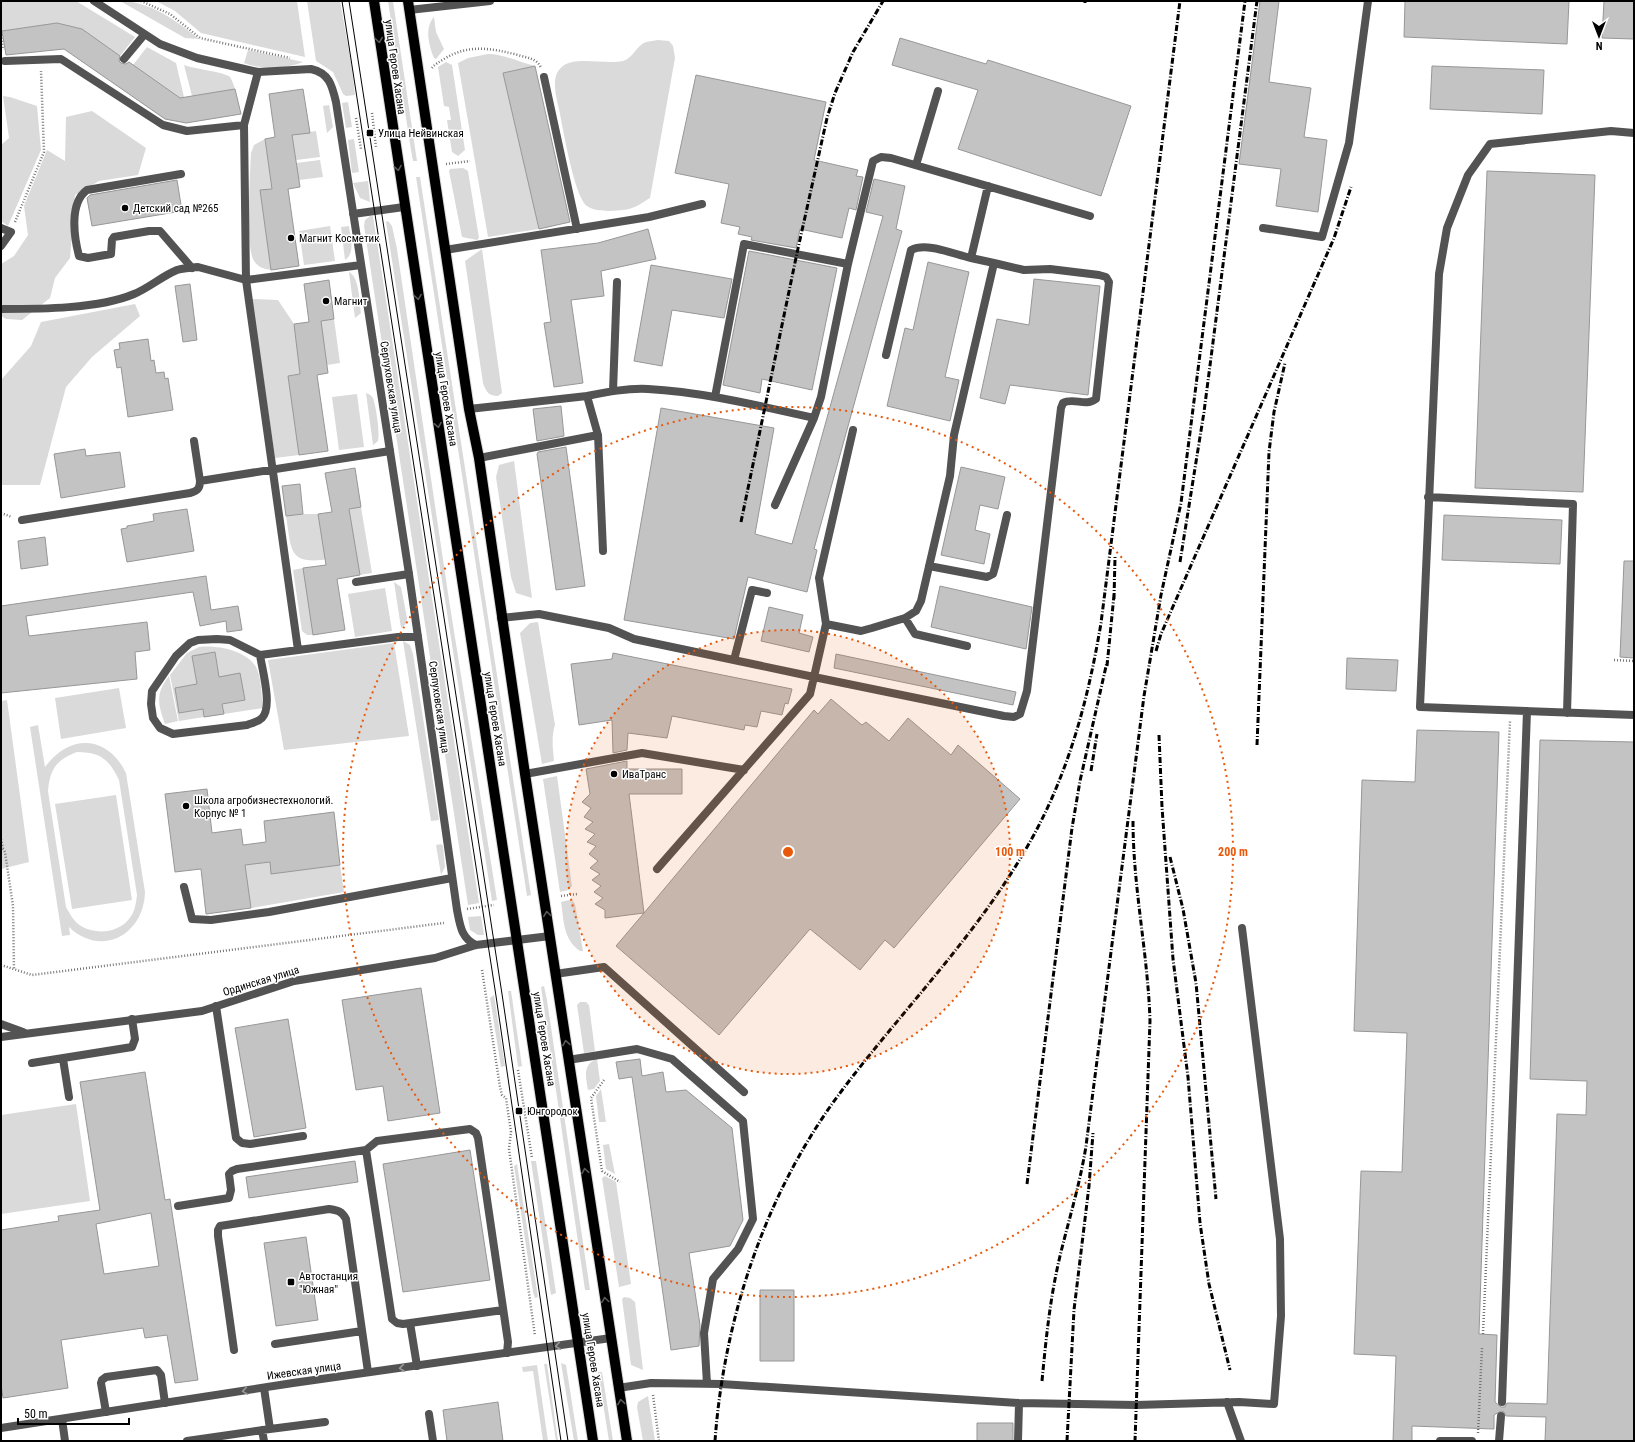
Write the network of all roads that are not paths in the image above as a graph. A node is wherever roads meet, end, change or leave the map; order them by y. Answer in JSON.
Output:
{"nodes":[{"id":1,"x":94,"y":1,"type":"edge"},
{"id":2,"x":374,"y":1,"type":"edge"},
{"id":3,"x":490,"y":1,"type":"edge"},
{"id":4,"x":1368,"y":1,"type":"edge"},
{"id":5,"x":408,"y":6,"type":"edge"},
{"id":6,"x":144,"y":35,"type":"junction"},
{"id":7,"x":124,"y":59,"type":"dead end"},
{"id":8,"x":5,"y":61,"type":"road end"},
{"id":9,"x":258,"y":72,"type":"junction"},
{"id":10,"x":544,"y":77,"type":"road end"},
{"id":11,"x":938,"y":90,"type":"dead end"},
{"id":12,"x":244,"y":125,"type":"junction"},
{"id":13,"x":1634,"y":133,"type":"edge"},
{"id":14,"x":916,"y":165,"type":"junction"},
{"id":15,"x":181,"y":174,"type":"dead end"},
{"id":16,"x":988,"y":186,"type":"junction"},
{"id":17,"x":702,"y":204,"type":"dead end"},
{"id":18,"x":404,"y":207,"type":"junction"},
{"id":19,"x":353,"y":214,"type":"junction"},
{"id":20,"x":1090,"y":216,"type":"dead end"},
{"id":21,"x":1,"y":228,"type":"edge"},
{"id":22,"x":1263,"y":228,"type":"dead end"},
{"id":23,"x":577,"y":229,"type":"junction"},
{"id":24,"x":1,"y":246,"type":"edge"},
{"id":25,"x":446,"y":250,"type":"junction"},
{"id":26,"x":971,"y":258,"type":"junction"},
{"id":27,"x":994,"y":263,"type":"junction"},
{"id":28,"x":848,"y":264,"type":"junction"},
{"id":29,"x":361,"y":265,"type":"junction"},
{"id":30,"x":192,"y":268,"type":"junction"},
{"id":31,"x":246,"y":280,"type":"junction"},
{"id":32,"x":617,"y":282,"type":"dead end"},
{"id":33,"x":1,"y":309,"type":"edge"},
{"id":34,"x":886,"y":355,"type":"dead end"},
{"id":35,"x":613,"y":391,"type":"junction"},
{"id":36,"x":587,"y":396,"type":"junction"},
{"id":37,"x":714,"y":397,"type":"junction"},
{"id":38,"x":469,"y":409,"type":"junction"},
{"id":39,"x":814,"y":418,"type":"junction"},
{"id":40,"x":853,"y":430,"type":"dead end"},
{"id":41,"x":598,"y":435,"type":"junction"},
{"id":42,"x":194,"y":441,"type":"dead end"},
{"id":43,"x":390,"y":451,"type":"junction"},
{"id":44,"x":479,"y":458,"type":"junction"},
{"id":45,"x":271,"y":469,"type":"junction"},
{"id":46,"x":200,"y":480,"type":"junction"},
{"id":47,"x":1428,"y":497,"type":"junction"},
{"id":48,"x":775,"y":505,"type":"dead end"},
{"id":49,"x":1007,"y":515,"type":"dead end"},
{"id":50,"x":22,"y":520,"type":"dead end"},
{"id":51,"x":603,"y":551,"type":"dead end"},
{"id":52,"x":929,"y":566,"type":"junction"},
{"id":53,"x":409,"y":574,"type":"junction"},
{"id":54,"x":356,"y":582,"type":"dead end"},
{"id":55,"x":767,"y":593,"type":"dead end"},
{"id":56,"x":501,"y":618,"type":"junction"},
{"id":57,"x":905,"y":618,"type":"junction"},
{"id":58,"x":826,"y":624,"type":"junction"},
{"id":59,"x":418,"y":637,"type":"junction"},
{"id":60,"x":967,"y":646,"type":"dead end"},
{"id":61,"x":298,"y":650,"type":"junction"},
{"id":62,"x":260,"y":655,"type":"junction"},
{"id":63,"x":734,"y":660,"type":"junction"},
{"id":64,"x":814,"y":677,"type":"junction"},
{"id":65,"x":1527,"y":711,"type":"junction"},
{"id":66,"x":1567,"y":713,"type":"junction"},
{"id":67,"x":1634,"y":715,"type":"edge"},
{"id":68,"x":744,"y":770,"type":"junction"},
{"id":69,"x":525,"y":774,"type":"junction"},
{"id":70,"x":657,"y":869,"type":"dead end"},
{"id":71,"x":452,"y":878,"type":"junction"},
{"id":72,"x":184,"y":887,"type":"dead end"},
{"id":73,"x":1242,"y":928,"type":"dead end"},
{"id":74,"x":550,"y":936,"type":"junction"},
{"id":75,"x":517,"y":940,"type":"junction"},
{"id":76,"x":476,"y":945,"type":"junction"},
{"id":77,"x":555,"y":974,"type":"junction"},
{"id":78,"x":216,"y":1006,"type":"junction"},
{"id":79,"x":132,"y":1019,"type":"junction"},
{"id":80,"x":1,"y":1024,"type":"edge"},
{"id":81,"x":24,"y":1032,"type":"junction"},
{"id":82,"x":1,"y":1037,"type":"edge"},
{"id":83,"x":63,"y":1059,"type":"junction"},
{"id":84,"x":568,"y":1060,"type":"junction"},
{"id":85,"x":32,"y":1063,"type":"dead end"},
{"id":86,"x":744,"y":1092,"type":"dead end"},
{"id":87,"x":69,"y":1097,"type":"dead end"},
{"id":88,"x":303,"y":1136,"type":"dead end"},
{"id":89,"x":366,"y":1150,"type":"junction"},
{"id":90,"x":178,"y":1206,"type":"dead end"},
{"id":91,"x":503,"y":1310,"type":"junction"},
{"id":92,"x":410,"y":1323,"type":"junction"},
{"id":93,"x":362,"y":1331,"type":"junction"},
{"id":94,"x":610,"y":1338,"type":"junction"},
{"id":95,"x":578,"y":1343,"type":"junction"},
{"id":96,"x":275,"y":1344,"type":"dead end"},
{"id":97,"x":234,"y":1350,"type":"dead end"},
{"id":98,"x":507,"y":1353,"type":"junction"},
{"id":99,"x":417,"y":1366,"type":"junction"},
{"id":100,"x":368,"y":1372,"type":"junction"},
{"id":101,"x":707,"y":1384,"type":"junction"},
{"id":102,"x":264,"y":1388,"type":"junction"},
{"id":103,"x":618,"y":1388,"type":"junction"},
{"id":104,"x":1227,"y":1402,"type":"junction"},
{"id":105,"x":1502,"y":1402,"type":"dead end"},
{"id":106,"x":165,"y":1403,"type":"junction"},
{"id":107,"x":1019,"y":1403,"type":"junction"},
{"id":108,"x":106,"y":1412,"type":"junction"},
{"id":109,"x":429,"y":1414,"type":"dead end"},
{"id":110,"x":1501,"y":1416,"type":"dead end"},
{"id":111,"x":62,"y":1419,"type":"junction"},
{"id":112,"x":325,"y":1422,"type":"dead end"},
{"id":113,"x":1,"y":1428,"type":"edge"},
{"id":114,"x":266,"y":1430,"type":"junction"},
{"id":115,"x":65,"y":1441,"type":"edge"},
{"id":116,"x":187,"y":1441,"type":"edge"},
{"id":117,"x":264,"y":1441,"type":"edge"},
{"id":118,"x":433,"y":1441,"type":"edge"},
{"id":119,"x":593,"y":1441,"type":"edge"},
{"id":120,"x":627,"y":1441,"type":"edge"},
{"id":121,"x":1018,"y":1441,"type":"edge"},
{"id":122,"x":1241,"y":1441,"type":"edge"},
{"id":123,"x":1440,"y":1441,"type":"edge"},
{"id":124,"x":1472,"y":1441,"type":"edge"},
{"id":125,"x":1499,"y":1441,"type":"edge"}],
"edges":[{"from":1,"to":6,"type":"street","name":"Серпуховская улица"},
{"from":2,"to":18,"type":"main road","name":"улица Героев Хасана","one_way":true},
{"from":3,"to":5,"type":"street"},
{"from":4,"to":22,"type":"street"},
{"from":5,"to":25,"type":"main road","name":"улица Героев Хасана"},
{"from":6,"to":7,"type":"street"},
{"from":6,"to":9,"type":"street","name":"Серпуховская улица"},
{"from":8,"to":12,"type":"street"},
{"from":9,"to":12,"type":"street"},
{"from":9,"to":19,"type":"street","name":"Серпуховская улица"},
{"from":10,"to":23,"type":"street"},
{"from":11,"to":14,"type":"street"},
{"from":12,"to":31,"type":"street"},
{"from":13,"to":47,"type":"street"},
{"from":14,"to":16,"type":"street"},
{"from":14,"to":28,"type":"street"},
{"from":15,"to":30,"type":"street"},
{"from":16,"to":20,"type":"street"},
{"from":16,"to":26,"type":"street"},
{"from":17,"to":23,"type":"street"},
{"from":18,"to":19,"type":"street"},
{"from":18,"to":75,"type":"main road","name":"улица Героев Хасана","one_way":true},
{"from":19,"to":29,"type":"street","name":"Серпуховская улица"},
{"from":21,"to":24,"type":"street"},
{"from":23,"to":25,"type":"street"},
{"from":25,"to":38,"type":"main road","name":"улица Героев Хасана"},
{"from":26,"to":27,"type":"street"},
{"from":26,"to":34,"type":"street"},
{"from":27,"to":52,"type":"street"},
{"from":27,"to":64,"type":"street"},
{"from":28,"to":37,"type":"street"},
{"from":28,"to":39,"type":"street"},
{"from":29,"to":31,"type":"street"},
{"from":29,"to":43,"type":"street","name":"Серпуховская улица"},
{"from":30,"to":31,"type":"street"},
{"from":30,"to":33,"type":"street"},
{"from":31,"to":45,"type":"street"},
{"from":32,"to":35,"type":"street"},
{"from":35,"to":36,"type":"street"},
{"from":35,"to":37,"type":"street"},
{"from":36,"to":38,"type":"street"},
{"from":36,"to":41,"type":"street"},
{"from":37,"to":39,"type":"street"},
{"from":38,"to":44,"type":"main road","name":"улица Героев Хасана"},
{"from":39,"to":48,"type":"street"},
{"from":40,"to":58,"type":"street"},
{"from":41,"to":44,"type":"street"},
{"from":41,"to":51,"type":"street"},
{"from":42,"to":46,"type":"street"},
{"from":43,"to":45,"type":"street"},
{"from":43,"to":53,"type":"street","name":"Серпуховская улица"},
{"from":44,"to":56,"type":"main road","name":"улица Героев Хасана"},
{"from":45,"to":46,"type":"street"},
{"from":45,"to":61,"type":"street"},
{"from":46,"to":50,"type":"street"},
{"from":47,"to":65,"type":"street"},
{"from":47,"to":66,"type":"street"},
{"from":49,"to":52,"type":"street"},
{"from":52,"to":57,"type":"street"},
{"from":53,"to":54,"type":"street"},
{"from":53,"to":59,"type":"street","name":"Серпуховская улица"},
{"from":55,"to":63,"type":"street"},
{"from":56,"to":63,"type":"street"},
{"from":56,"to":69,"type":"main road","name":"улица Героев Хасана"},
{"from":57,"to":58,"type":"street"},
{"from":57,"to":60,"type":"street"},
{"from":58,"to":64,"type":"street"},
{"from":59,"to":61,"type":"street"},
{"from":59,"to":71,"type":"street","name":"Серпуховская улица"},
{"from":61,"to":62,"type":"street"},
{"from":62,"to":62,"type":"street"},
{"from":63,"to":64,"type":"street"},
{"from":64,"to":68,"type":"street"},
{"from":65,"to":66,"type":"street"},
{"from":65,"to":105,"type":"street"},
{"from":66,"to":67,"type":"street"},
{"from":68,"to":69,"type":"street"},
{"from":68,"to":70,"type":"street"},
{"from":74,"to":69,"type":"main road","name":"улица Героев Хасана","one_way":true},
{"from":71,"to":72,"type":"street"},
{"from":71,"to":76,"type":"street","name":"Серпуховская улица"},
{"from":73,"to":104,"type":"street"},
{"from":74,"to":75,"type":"street","name":"Ординская улица"},
{"from":74,"to":77,"type":"main road","name":"улица Героев Хасана"},
{"from":75,"to":76,"type":"street","name":"Ординская улица"},
{"from":75,"to":95,"type":"main road","name":"улица Героев Хасана"},
{"from":76,"to":78,"type":"street","name":"Ординская улица"},
{"from":84,"to":77,"type":"main road","name":"улица Героев Хасана","one_way":true},
{"from":77,"to":86,"type":"street"},
{"from":78,"to":79,"type":"street","name":"Ординская улица"},
{"from":78,"to":88,"type":"street"},
{"from":79,"to":81,"type":"street","name":"Ординская улица"},
{"from":79,"to":83,"type":"street"},
{"from":80,"to":81,"type":"street","name":"Ординская улица"},
{"from":81,"to":82,"type":"street"},
{"from":83,"to":85,"type":"street"},
{"from":83,"to":87,"type":"street"},
{"from":94,"to":84,"type":"main road","name":"улица Героев Хасана","one_way":true},
{"from":84,"to":101,"type":"street"},
{"from":89,"to":90,"type":"street"},
{"from":89,"to":91,"type":"street"},
{"from":89,"to":92,"type":"street"},
{"from":91,"to":92,"type":"street"},
{"from":91,"to":98,"type":"street"},
{"from":92,"to":99,"type":"street"},
{"from":93,"to":96,"type":"street"},
{"from":93,"to":97,"type":"street"},
{"from":93,"to":100,"type":"street"},
{"from":94,"to":95,"type":"street","name":"Ижевская улица"},
{"from":94,"to":103,"type":"main road","name":"улица Героев Хасана"},
{"from":95,"to":98,"type":"street","name":"Ижевская улица","one_way":true},
{"from":95,"to":119,"type":"main road","name":"улица Героев Хасана"},
{"from":98,"to":99,"type":"street","name":"Ижевская улица"},
{"from":99,"to":100,"type":"street","name":"Ижевская улица","one_way":true},
{"from":100,"to":102,"type":"street","name":"Ижевская улица"},
{"from":101,"to":103,"type":"street"},
{"from":101,"to":107,"type":"street"},
{"from":102,"to":106,"type":"street","name":"Ижевская улица","one_way":true},
{"from":102,"to":114,"type":"street"},
{"from":120,"to":103,"type":"main road","name":"улица Героев Хасана","one_way":true},
{"from":104,"to":107,"type":"street"},
{"from":104,"to":122,"type":"street"},
{"from":106,"to":108,"type":"street","name":"Ижевская улица"},
{"from":106,"to":108,"type":"street"},
{"from":107,"to":121,"type":"street"},
{"from":108,"to":111,"type":"street","name":"Ижевская улица"},
{"from":109,"to":118,"type":"street"},
{"from":110,"to":125,"type":"street"},
{"from":111,"to":113,"type":"street","name":"Ижевская улица"},
{"from":111,"to":115,"type":"street"},
{"from":112,"to":114,"type":"street"},
{"from":114,"to":116,"type":"street"},
{"from":114,"to":117,"type":"street"},
{"from":123,"to":124,"type":"street"}]}
